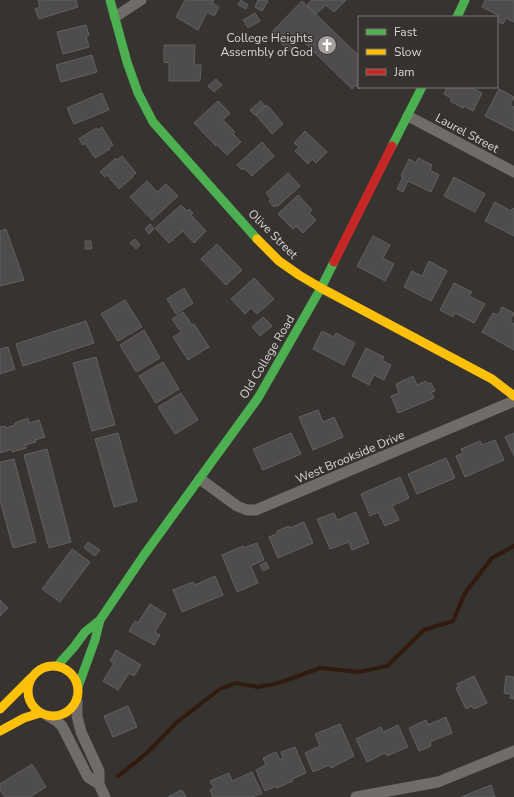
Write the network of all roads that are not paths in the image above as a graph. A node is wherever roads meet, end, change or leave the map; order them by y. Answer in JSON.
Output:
{"nodes":[{"id":1,"x":110,"y":0,"type":"edge"},
{"id":2,"x":141,"y":0,"type":"edge"},
{"id":3,"x":465,"y":0,"type":"edge"},
{"id":4,"x":457,"y":16,"type":"edge"},
{"id":5,"x":115,"y":17,"type":"junction"},
{"id":6,"x":422,"y":88,"type":"edge"},
{"id":7,"x":408,"y":116,"type":"junction"},
{"id":8,"x":514,"y":172,"type":"edge"},
{"id":9,"x":321,"y":288,"type":"junction"},
{"id":10,"x":514,"y":396,"type":"edge"},
{"id":11,"x":514,"y":401,"type":"edge"},
{"id":12,"x":200,"y":479,"type":"junction"},
{"id":13,"x":100,"y":620,"type":"junction"},
{"id":14,"x":57,"y":666,"type":"junction"},
{"id":15,"x":31,"y":678,"type":"junction"},
{"id":16,"x":78,"y":687,"type":"junction"},
{"id":17,"x":77,"y":701,"type":"junction"},
{"id":18,"x":0,"y":709,"type":"edge"},
{"id":19,"x":44,"y":715,"type":"junction"},
{"id":20,"x":0,"y":731,"type":"edge"},
{"id":21,"x":514,"y":751,"type":"edge"},
{"id":22,"x":99,"y":784,"type":"junction"},
{"id":23,"x":105,"y":797,"type":"edge"},
{"id":24,"x":356,"y":797,"type":"edge"}],
"edges":[{"from":1,"to":5,"type":"street","name":"Olive Street"},
{"from":2,"to":5,"type":"street"},
{"from":3,"to":4,"type":"street"},
{"from":5,"to":9,"type":"street","name":"Olive Street"},
{"from":6,"to":7,"type":"street","name":"Old College Road"},
{"from":7,"to":8,"type":"street","name":"Laurel Street"},
{"from":7,"to":9,"type":"street","name":"Old College Road"},
{"from":9,"to":10,"type":"street","name":"Olive Street"},
{"from":9,"to":12,"type":"street","name":"Old College Road"},
{"from":11,"to":12,"type":"street","name":"West Brookside Drive"},
{"from":12,"to":13,"type":"street","name":"Old College Road"},
{"from":13,"to":14,"type":"street","name":"Old College Road"},
{"from":13,"to":16,"type":"street","name":"Old College Road"},
{"from":14,"to":15,"type":"street"},
{"from":14,"to":16,"type":"street"},
{"from":15,"to":18,"type":"street"},
{"from":15,"to":19,"type":"street"},
{"from":16,"to":17,"type":"street"},
{"from":17,"to":19,"type":"street"},
{"from":17,"to":22,"type":"street"},
{"from":19,"to":20,"type":"street"},
{"from":19,"to":22,"type":"street"},
{"from":21,"to":24,"type":"street"},
{"from":22,"to":23,"type":"street"}]}
